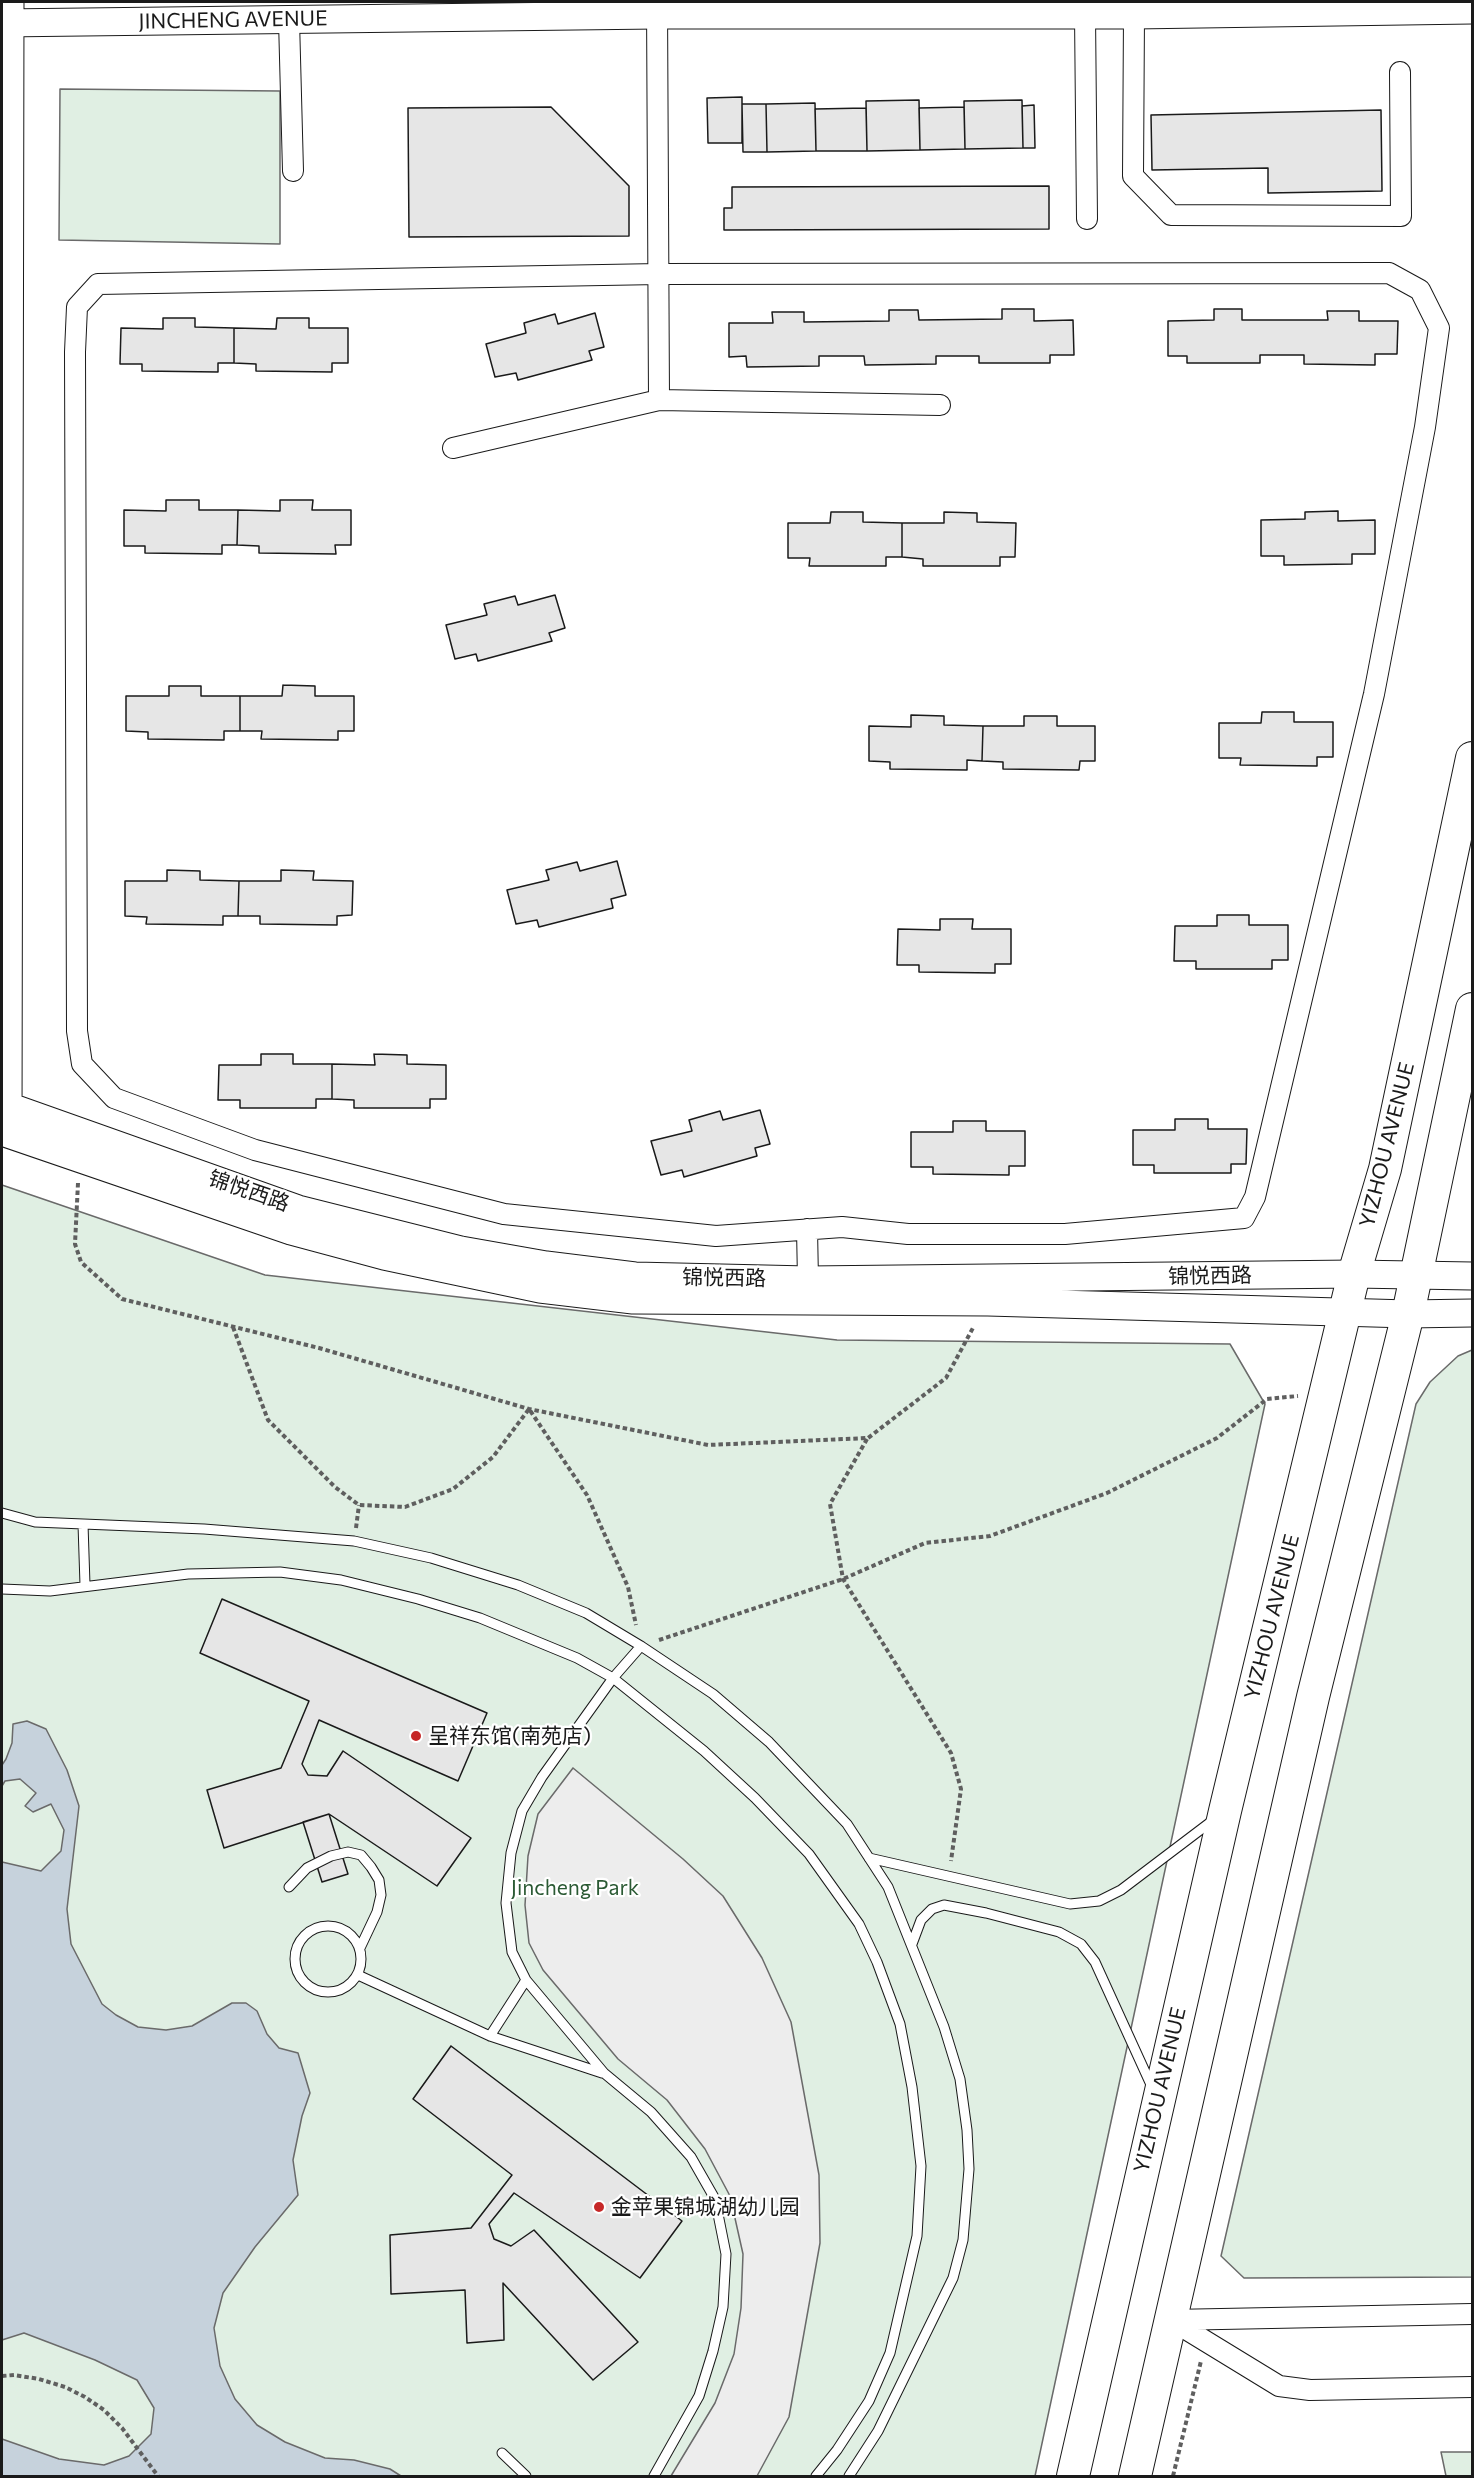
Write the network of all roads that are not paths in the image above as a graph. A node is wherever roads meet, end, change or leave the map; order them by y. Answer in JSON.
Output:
{"nodes":[{"id":1,"x":657,"y":8,"type":"edge"},
{"id":2,"x":1473,"y":10,"type":"edge"},
{"id":3,"x":1085,"y":14,"type":"junction"},
{"id":4,"x":1134,"y":15,"type":"junction"},
{"id":5,"x":7,"y":16,"type":"edge"},
{"id":6,"x":290,"y":20,"type":"junction"},
{"id":7,"x":1400,"y":72,"type":"dead end"},
{"id":8,"x":293,"y":171,"type":"dead end"},
{"id":9,"x":1087,"y":219,"type":"dead end"},
{"id":10,"x":659,"y":274,"type":"junction"},
{"id":11,"x":659,"y":400,"type":"junction"},
{"id":12,"x":940,"y":405,"type":"dead end"},
{"id":13,"x":453,"y":448,"type":"dead end"},
{"id":14,"x":1473,"y":758,"type":"edge"},
{"id":15,"x":1473,"y":1008,"type":"edge"},
{"id":16,"x":5,"y":1105,"type":"edge"},
{"id":17,"x":4,"y":1133,"type":"edge"},
{"id":18,"x":807,"y":1229,"type":"junction"},
{"id":19,"x":1354,"y":1274,"type":"junction"},
{"id":20,"x":1416,"y":1275,"type":"junction"},
{"id":21,"x":1473,"y":1276,"type":"edge"},
{"id":22,"x":808,"y":1280,"type":"junction"},
{"id":23,"x":1344,"y":1312,"type":"junction"},
{"id":24,"x":1473,"y":1313,"type":"edge"},
{"id":25,"x":1408,"y":1314,"type":"junction"},
{"id":26,"x":2,"y":1513,"type":"edge"},
{"id":27,"x":83,"y":1524,"type":"junction"},
{"id":28,"x":85,"y":1585,"type":"junction"},
{"id":29,"x":2,"y":1589,"type":"edge"},
{"id":30,"x":641,"y":1646,"type":"junction"},
{"id":31,"x":613,"y":1677,"type":"junction"},
{"id":32,"x":1225,"y":1811,"type":"junction"},
{"id":33,"x":869,"y":1858,"type":"junction"},
{"id":34,"x":289,"y":1887,"type":"dead end"},
{"id":35,"x":912,"y":1944,"type":"junction"},
{"id":36,"x":360,"y":1948,"type":"junction"},
{"id":37,"x":358,"y":1975,"type":"junction"},
{"id":38,"x":526,"y":1980,"type":"junction"},
{"id":39,"x":490,"y":2036,"type":"junction"},
{"id":40,"x":604,"y":2073,"type":"junction"},
{"id":41,"x":1157,"y":2100,"type":"junction"},
{"id":42,"x":1473,"y":2314,"type":"edge"},
{"id":43,"x":1171,"y":2320,"type":"junction"},
{"id":44,"x":1473,"y":2387,"type":"edge"},
{"id":45,"x":502,"y":2453,"type":"dead end"},
{"id":46,"x":526,"y":2476,"type":"edge"},
{"id":47,"x":654,"y":2476,"type":"edge"},
{"id":48,"x":816,"y":2476,"type":"edge"},
{"id":49,"x":849,"y":2476,"type":"edge"},
{"id":50,"x":1073,"y":2476,"type":"edge"},
{"id":51,"x":1135,"y":2476,"type":"edge"}],
"edges":[{"from":1,"to":3,"type":"main road","name":"JINCHENG AVENUE"},
{"from":1,"to":6,"type":"main road","name":"JINCHENG AVENUE"},
{"from":1,"to":10,"type":"street"},
{"from":2,"to":4,"type":"main road","name":"JINCHENG AVENUE"},
{"from":3,"to":4,"type":"main road","name":"JINCHENG AVENUE"},
{"from":3,"to":9,"type":"street"},
{"from":4,"to":7,"type":"street"},
{"from":5,"to":6,"type":"main road","name":"JINCHENG AVENUE"},
{"from":5,"to":16,"type":"main road"},
{"from":6,"to":8,"type":"street"},
{"from":10,"to":11,"type":"street"},
{"from":10,"to":18,"type":"street"},
{"from":10,"to":18,"type":"street"},
{"from":11,"to":12,"type":"street"},
{"from":11,"to":13,"type":"street"},
{"from":14,"to":19,"type":"main road","name":"YIZHOU AVENUE"},
{"from":15,"to":20,"type":"main road"},
{"from":16,"to":17,"type":"main road"},
{"from":16,"to":22,"type":"main road","name":"锦悦西路"},
{"from":17,"to":23,"type":"main road","name":"锦悦西路"},
{"from":18,"to":22,"type":"street"},
{"from":19,"to":20,"type":"main road","name":"锦悦西路"},
{"from":19,"to":22,"type":"main road","name":"锦悦西路"},
{"from":19,"to":23,"type":"main road","name":"YIZHOU AVENUE"},
{"from":20,"to":21,"type":"main road","name":"锦悦西路"},
{"from":20,"to":25,"type":"main road"},
{"from":23,"to":25,"type":"main road","name":"锦悦西路"},
{"from":23,"to":32,"type":"main road","name":"YIZHOU AVENUE"},
{"from":24,"to":25,"type":"main road","name":"锦悦西路"},
{"from":25,"to":43,"type":"main road"},
{"from":26,"to":27,"type":"lane"},
{"from":27,"to":28,"type":"lane"},
{"from":27,"to":30,"type":"lane"},
{"from":28,"to":29,"type":"lane"},
{"from":28,"to":31,"type":"lane"},
{"from":30,"to":31,"type":"lane"},
{"from":30,"to":33,"type":"lane"},
{"from":31,"to":38,"type":"lane"},
{"from":31,"to":48,"type":"lane"},
{"from":32,"to":33,"type":"lane"},
{"from":32,"to":41,"type":"main road","name":"YIZHOU AVENUE"},
{"from":33,"to":35,"type":"lane"},
{"from":34,"to":36,"type":"lane"},
{"from":35,"to":41,"type":"lane"},
{"from":35,"to":49,"type":"lane"},
{"from":36,"to":37,"type":"lane"},
{"from":36,"to":37,"type":"lane"},
{"from":37,"to":39,"type":"lane"},
{"from":38,"to":39,"type":"lane"},
{"from":38,"to":40,"type":"lane"},
{"from":39,"to":40,"type":"lane"},
{"from":40,"to":47,"type":"lane"},
{"from":41,"to":50,"type":"main road","name":"YIZHOU AVENUE"},
{"from":42,"to":43,"type":"street"},
{"from":43,"to":44,"type":"street"},
{"from":43,"to":51,"type":"main road"},
{"from":45,"to":46,"type":"lane"}]}
